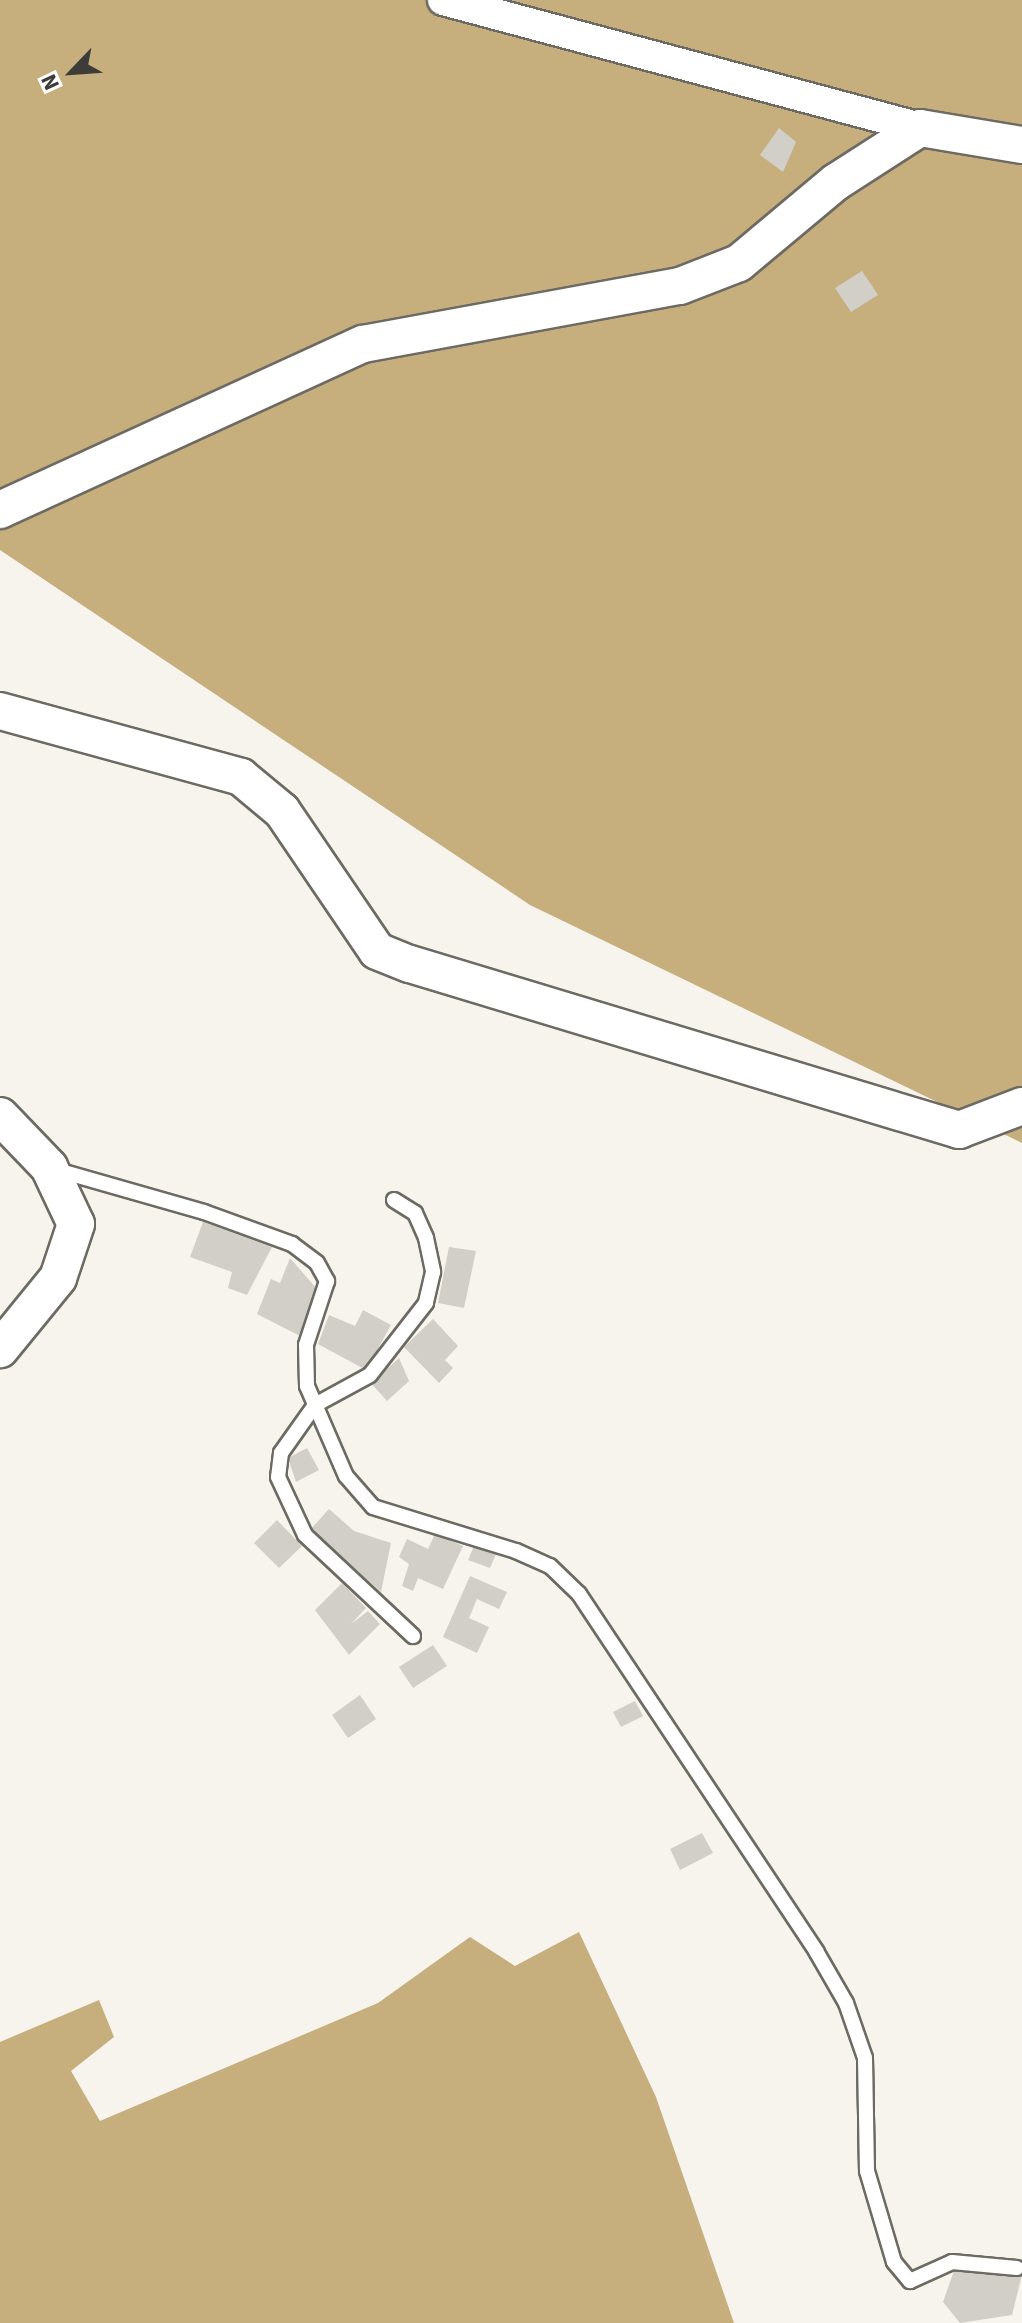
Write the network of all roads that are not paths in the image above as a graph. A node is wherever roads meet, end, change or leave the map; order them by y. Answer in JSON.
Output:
{"nodes":[{"id":1,"x":443,"y":0,"type":"edge"},
{"id":2,"x":920,"y":128,"type":"junction"},
{"id":3,"x":1022,"y":145,"type":"edge"},
{"id":4,"x":0,"y":510,"type":"edge"},
{"id":5,"x":0,"y":711,"type":"edge"},
{"id":6,"x":1022,"y":1106,"type":"edge"},
{"id":7,"x":0,"y":1116,"type":"edge"},
{"id":8,"x":49,"y":1167,"type":"junction"},
{"id":9,"x":394,"y":1200,"type":"dead end"},
{"id":10,"x":0,"y":1349,"type":"edge"},
{"id":11,"x":315,"y":1405,"type":"junction"},
{"id":12,"x":413,"y":1636,"type":"dead end"},
{"id":13,"x":1017,"y":2268,"type":"dead end"}],
"edges":[{"from":1,"to":2,"type":"street"},
{"from":2,"to":3,"type":"street"},
{"from":2,"to":4,"type":"street"},
{"from":5,"to":6,"type":"street"},
{"from":7,"to":8,"type":"street"},
{"from":8,"to":10,"type":"street"},
{"from":8,"to":11,"type":"lane"},
{"from":9,"to":11,"type":"lane"},
{"from":11,"to":12,"type":"lane"},
{"from":11,"to":13,"type":"lane"}]}
